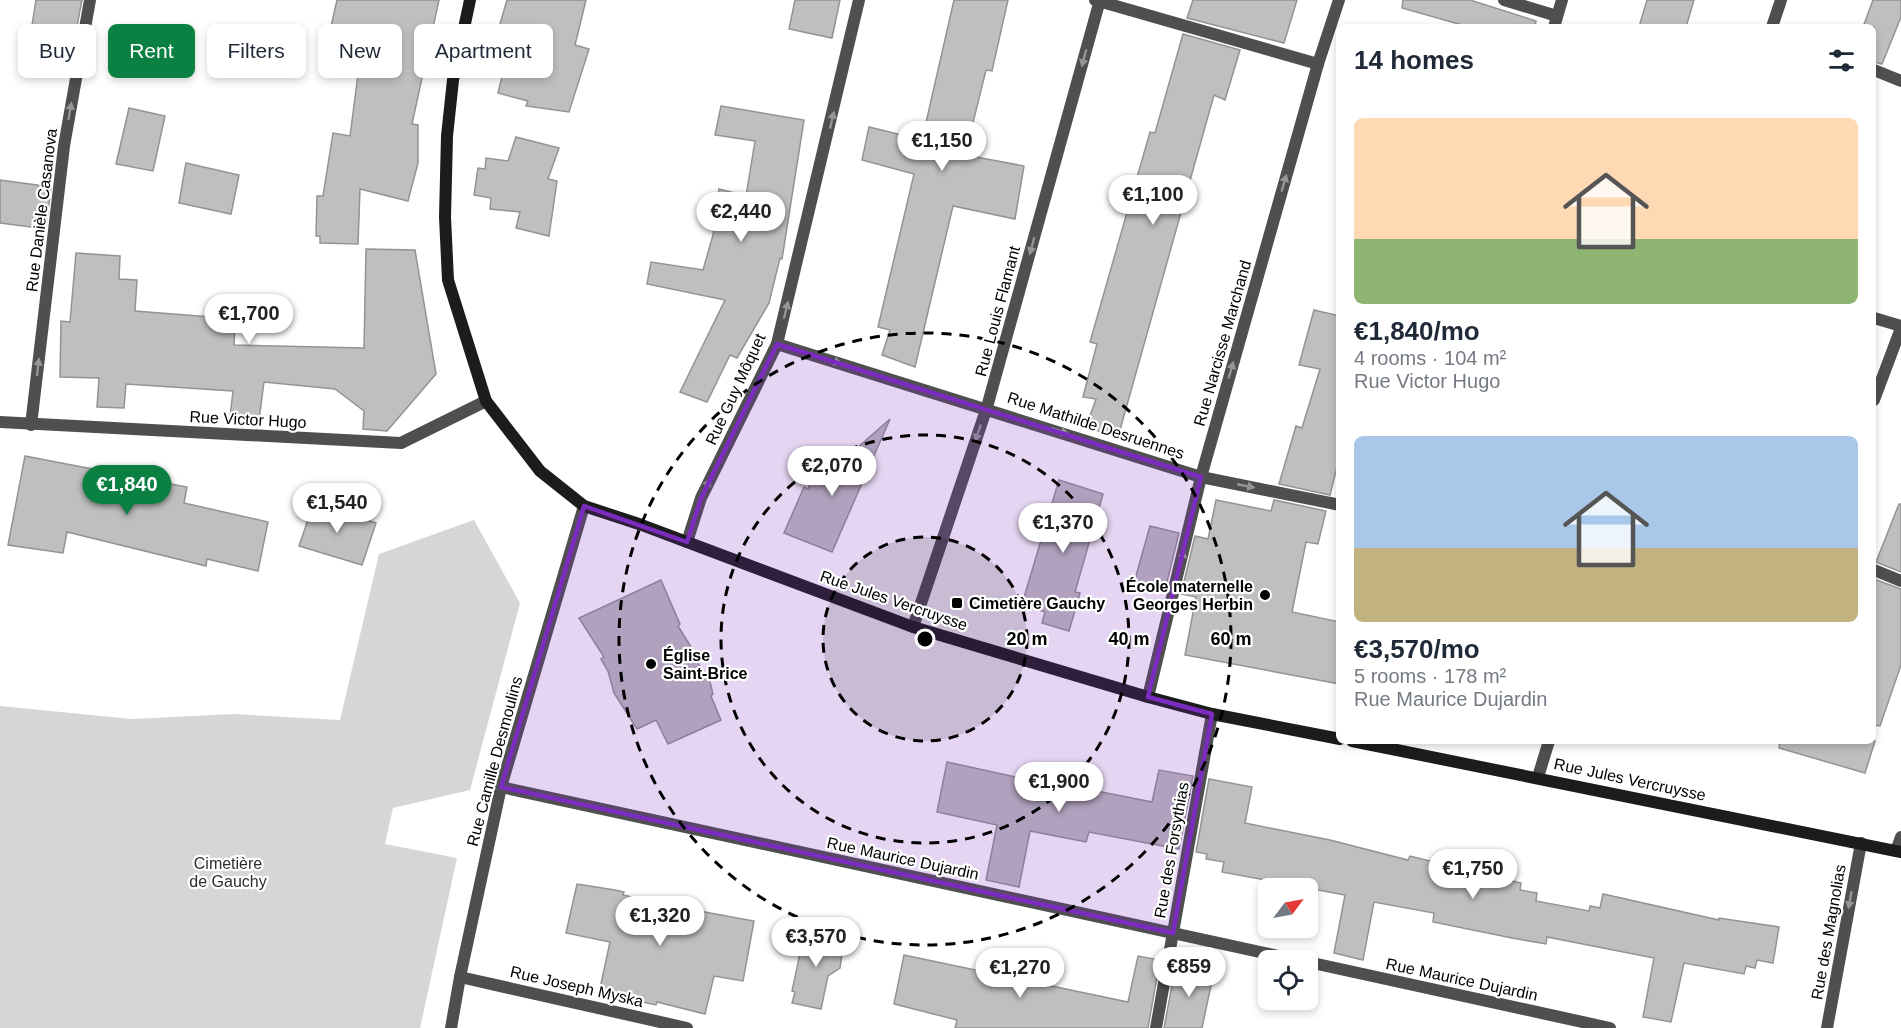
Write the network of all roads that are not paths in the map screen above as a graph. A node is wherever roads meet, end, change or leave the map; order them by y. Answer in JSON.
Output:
{"nodes":[{"id":1,"x":90,"y":0,"type":"edge"},
{"id":2,"x":470,"y":0,"type":"edge"},
{"id":3,"x":859,"y":0,"type":"edge"},
{"id":4,"x":1098,"y":0,"type":"edge"},
{"id":5,"x":1339,"y":0,"type":"edge"},
{"id":6,"x":1504,"y":0,"type":"edge"},
{"id":7,"x":1562,"y":0,"type":"edge"},
{"id":8,"x":1781,"y":0,"type":"edge"},
{"id":9,"x":1556,"y":22,"type":"edge"},
{"id":10,"x":1773,"y":24,"type":"edge"},
{"id":11,"x":1318,"y":64,"type":"junction"},
{"id":12,"x":1876,"y":71,"type":"edge"},
{"id":13,"x":1901,"y":81,"type":"edge"},
{"id":14,"x":1876,"y":319,"type":"edge"},
{"id":15,"x":1901,"y":327,"type":"edge"},
{"id":16,"x":777,"y":344,"type":"junction"},
{"id":17,"x":1876,"y":395,"type":"edge"},
{"id":18,"x":486,"y":401,"type":"junction"},
{"id":19,"x":987,"y":407,"type":"junction"},
{"id":20,"x":0,"y":422,"type":"edge"},
{"id":21,"x":31,"y":425,"type":"junction"},
{"id":22,"x":1201,"y":477,"type":"junction"},
{"id":23,"x":1336,"y":504,"type":"edge"},
{"id":24,"x":584,"y":506,"type":"junction"},
{"id":25,"x":687,"y":542,"type":"junction"},
{"id":26,"x":1876,"y":571,"type":"edge"},
{"id":27,"x":1901,"y":580,"type":"edge"},
{"id":28,"x":912,"y":627,"type":"junction"},
{"id":29,"x":1148,"y":698,"type":"junction"},
{"id":30,"x":1212,"y":714,"type":"junction"},
{"id":31,"x":1336,"y":738,"type":"edge"},
{"id":32,"x":1368,"y":744,"type":"edge"},
{"id":33,"x":1547,"y":744,"type":"edge"},
{"id":34,"x":1538,"y":777,"type":"junction"},
{"id":35,"x":501,"y":788,"type":"junction"},
{"id":36,"x":1901,"y":837,"type":"edge"},
{"id":37,"x":1861,"y":843,"type":"junction"},
{"id":38,"x":1898,"y":851,"type":"edge"},
{"id":39,"x":1173,"y":933,"type":"junction"},
{"id":40,"x":1258,"y":952,"type":"edge"},
{"id":41,"x":1318,"y":964,"type":"edge"},
{"id":42,"x":460,"y":977,"type":"junction"},
{"id":43,"x":451,"y":1028,"type":"edge"},
{"id":44,"x":687,"y":1028,"type":"edge"},
{"id":45,"x":1156,"y":1028,"type":"edge"},
{"id":46,"x":1610,"y":1028,"type":"edge"},
{"id":47,"x":1827,"y":1028,"type":"edge"}],
"edges":[{"from":21,"to":1,"type":"street","name":"Rue Danièle Casanova","one_way":true},
{"from":2,"to":18,"type":"main road"},
{"from":16,"to":3,"type":"street","name":"Rue Guy Môquet","one_way":true},
{"from":4,"to":11,"type":"street"},
{"from":4,"to":19,"type":"street","name":"Rue Louis Flamant","one_way":true},
{"from":5,"to":11,"type":"street","name":"Rue Narcisse Marchand"},
{"from":6,"to":9,"type":"street"},
{"from":7,"to":9,"type":"street"},
{"from":8,"to":10,"type":"street"},
{"from":22,"to":11,"type":"street","name":"Rue Narcisse Marchand","one_way":true},
{"from":12,"to":13,"type":"street"},
{"from":14,"to":15,"type":"street"},
{"from":15,"to":17,"type":"street"},
{"from":16,"to":19,"type":"street","name":"Rue Mathilde Desruennes","one_way":true},
{"from":25,"to":16,"type":"street","name":"Rue Guy Môquet","one_way":true},
{"from":18,"to":21,"type":"street","name":"Rue Victor Hugo"},
{"from":18,"to":24,"type":"main road","name":"Rue Jules Vercruysse"},
{"from":19,"to":22,"type":"street","name":"Rue Mathilde Desruennes","one_way":true},
{"from":19,"to":28,"type":"street","name":"Rue Louis Flamant","one_way":true},
{"from":20,"to":21,"type":"street","name":"Rue Victor Hugo"},
{"from":22,"to":23,"type":"street","name":"Rue Mathilde Desruennes","one_way":true},
{"from":29,"to":22,"type":"street","name":"Rue Narcisse Marchand","one_way":true},
{"from":24,"to":25,"type":"main road","name":"Rue Jules Vercruysse"},
{"from":24,"to":35,"type":"street","name":"Rue Camille Desmoulins"},
{"from":25,"to":28,"type":"main road","name":"Rue Jules Vercruysse"},
{"from":26,"to":27,"type":"street"},
{"from":28,"to":29,"type":"main road","name":"Rue Jules Vercruysse"},
{"from":29,"to":30,"type":"main road","name":"Rue Jules Vercruysse"},
{"from":30,"to":31,"type":"main road","name":"Rue Jules Vercruysse"},
{"from":30,"to":39,"type":"street","name":"Rue des Forsythias"},
{"from":32,"to":34,"type":"main road","name":"Rue Jules Vercruysse"},
{"from":33,"to":34,"type":"street"},
{"from":34,"to":37,"type":"main road","name":"Rue Jules Vercruysse"},
{"from":35,"to":39,"type":"street","name":"Rue Maurice Dujardin"},
{"from":35,"to":42,"type":"street","name":"Rue Camille Desmoulins"},
{"from":36,"to":38,"type":"street"},
{"from":37,"to":38,"type":"main road","name":"Rue Jules Vercruysse"},
{"from":37,"to":47,"type":"street","name":"Rue des Magnolias","one_way":true},
{"from":39,"to":40,"type":"street","name":"Rue Maurice Dujardin"},
{"from":39,"to":45,"type":"street","name":"Rue des Forsythias"},
{"from":41,"to":46,"type":"street","name":"Rue Maurice Dujardin"},
{"from":42,"to":43,"type":"street","name":"Rue Camille Desmoulins"},
{"from":42,"to":44,"type":"street","name":"Rue Joseph Myska"}]}
